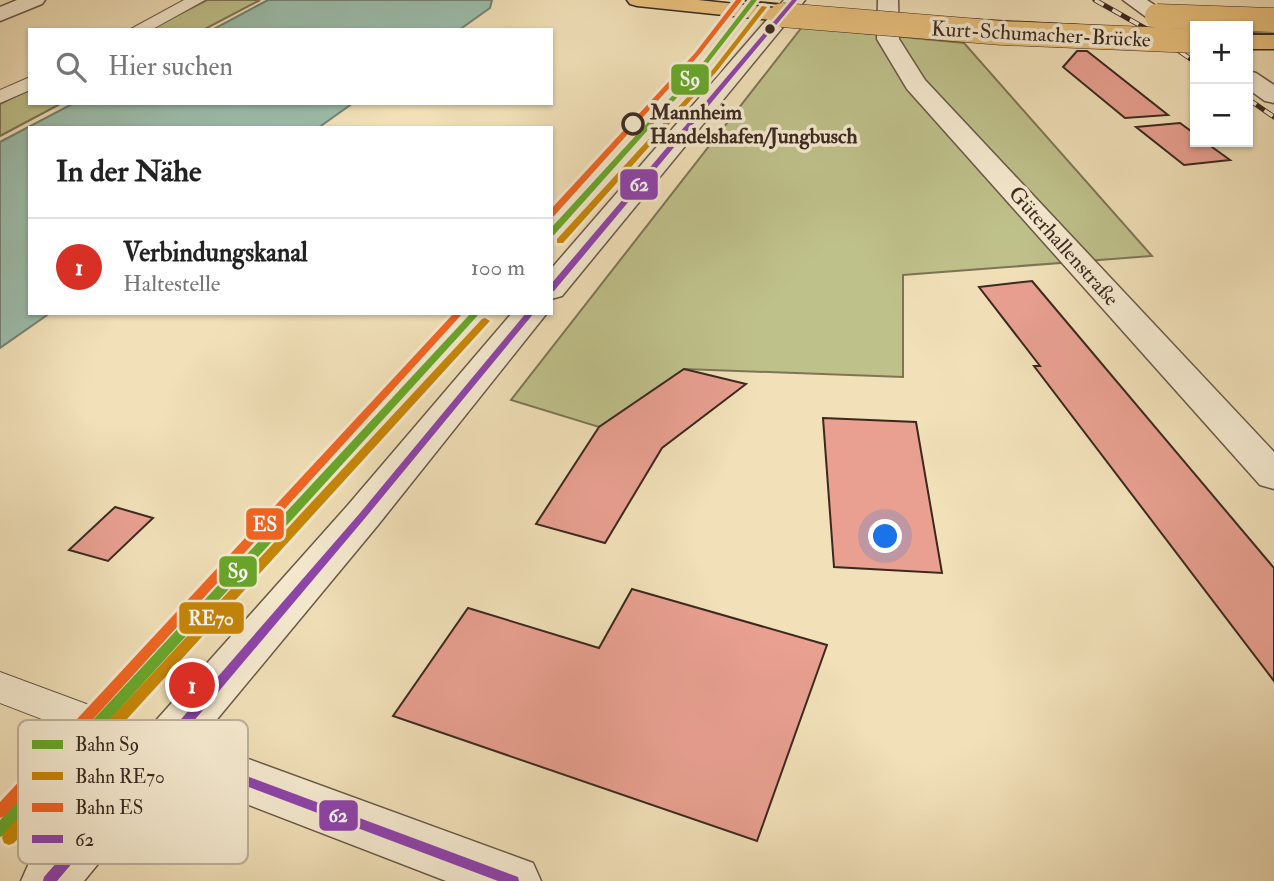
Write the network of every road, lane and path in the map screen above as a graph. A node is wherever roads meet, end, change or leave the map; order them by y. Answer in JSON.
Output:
{"nodes":[{"id":1,"x":34,"y":0,"type":"edge"},
{"id":2,"x":197,"y":0,"type":"edge"},
{"id":3,"x":637,"y":0,"type":"edge"},
{"id":4,"x":795,"y":0,"type":"edge"},
{"id":5,"x":892,"y":1,"type":"edge"},
{"id":6,"x":1127,"y":7,"type":"edge"},
{"id":7,"x":0,"y":15,"type":"edge"},
{"id":8,"x":1274,"y":20,"type":"edge"},
{"id":9,"x":141,"y":28,"type":"edge"},
{"id":10,"x":1190,"y":39,"type":"edge"},
{"id":11,"x":1190,"y":42,"type":"edge"},
{"id":12,"x":1253,"y":42,"type":"edge"},
{"id":13,"x":1274,"y":42,"type":"edge"},
{"id":14,"x":1253,"y":81,"type":"edge"},
{"id":15,"x":28,"y":84,"type":"edge"},
{"id":16,"x":1274,"y":96,"type":"edge"},
{"id":17,"x":0,"y":97,"type":"edge"},
{"id":18,"x":553,"y":287,"type":"edge"},
{"id":19,"x":528,"y":315,"type":"edge"},
{"id":20,"x":1274,"y":476,"type":"edge"},
{"id":21,"x":0,"y":687,"type":"edge"},
{"id":22,"x":86,"y":720,"type":"edge"},
{"id":23,"x":189,"y":720,"type":"edge"},
{"id":24,"x":248,"y":782,"type":"edge"},
{"id":25,"x":64,"y":864,"type":"edge"},
{"id":26,"x":49,"y":881,"type":"edge"},
{"id":27,"x":513,"y":881,"type":"edge"}],
"edges":[{"from":1,"to":7,"type":"street"},
{"from":2,"to":9,"type":"street"},
{"from":3,"to":11,"type":"highway","name":"Kurt-Schumacher-Brücke","bridge":true},
{"from":4,"to":18,"type":"street"},
{"from":5,"to":20,"type":"street","name":"Güterhallenstraße"},
{"from":6,"to":8,"type":"highway","bridge":true},
{"from":6,"to":10,"type":"street"},
{"from":12,"to":13,"type":"highway"},
{"from":14,"to":16,"type":"street"},
{"from":15,"to":17,"type":"street"},
{"from":19,"to":23,"type":"street"},
{"from":21,"to":22,"type":"street"},
{"from":24,"to":27,"type":"street"},
{"from":25,"to":26,"type":"street"}]}
